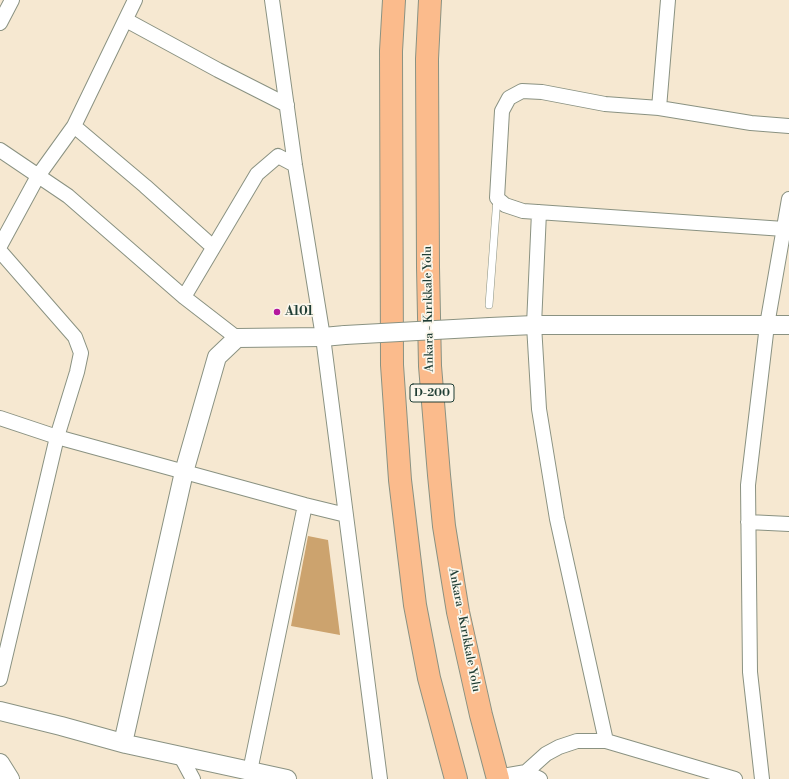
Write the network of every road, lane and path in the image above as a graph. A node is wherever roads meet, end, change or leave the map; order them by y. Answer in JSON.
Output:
{"nodes":[{"id":1,"x":12,"y":0,"type":"edge"},
{"id":2,"x":135,"y":0,"type":"edge"},
{"id":3,"x":272,"y":0,"type":"edge"},
{"id":4,"x":394,"y":0,"type":"edge"},
{"id":5,"x":430,"y":0,"type":"edge"},
{"id":6,"x":668,"y":0,"type":"edge"},
{"id":7,"x":126,"y":20,"type":"junction"},
{"id":8,"x":0,"y":23,"type":"edge"},
{"id":9,"x":287,"y":105,"type":"junction"},
{"id":10,"x":659,"y":108,"type":"junction"},
{"id":11,"x":74,"y":126,"type":"junction"},
{"id":12,"x":789,"y":126,"type":"edge"},
{"id":13,"x":0,"y":150,"type":"edge"},
{"id":14,"x":295,"y":165,"type":"junction"},
{"id":15,"x":38,"y":176,"type":"junction"},
{"id":16,"x":497,"y":198,"type":"junction"},
{"id":17,"x":789,"y":199,"type":"edge"},
{"id":18,"x":540,"y":212,"type":"junction"},
{"id":19,"x":784,"y":229,"type":"junction"},
{"id":20,"x":0,"y":246,"type":"edge"},
{"id":21,"x":213,"y":247,"type":"junction"},
{"id":22,"x":0,"y":251,"type":"edge"},
{"id":23,"x":184,"y":298,"type":"junction"},
{"id":24,"x":489,"y":305,"type":"dead end"},
{"id":25,"x":789,"y":324,"type":"edge"},
{"id":26,"x":534,"y":325,"type":"junction"},
{"id":27,"x":767,"y":325,"type":"junction"},
{"id":28,"x":323,"y":337,"type":"junction"},
{"id":29,"x":236,"y":338,"type":"junction"},
{"id":30,"x":0,"y":418,"type":"edge"},
{"id":31,"x":57,"y":437,"type":"junction"},
{"id":32,"x":184,"y":472,"type":"junction"},
{"id":33,"x":305,"y":505,"type":"junction"},
{"id":34,"x":346,"y":515,"type":"junction"},
{"id":35,"x":748,"y":522,"type":"junction"},
{"id":36,"x":789,"y":524,"type":"edge"},
{"id":37,"x":0,"y":679,"type":"edge"},
{"id":38,"x":0,"y":711,"type":"edge"},
{"id":39,"x":606,"y":741,"type":"junction"},
{"id":40,"x":123,"y":743,"type":"junction"},
{"id":41,"x":180,"y":755,"type":"junction"},
{"id":42,"x":0,"y":763,"type":"edge"},
{"id":43,"x":250,"y":771,"type":"junction"},
{"id":44,"x":526,"y":772,"type":"junction"},
{"id":45,"x":498,"y":778,"type":"edge"},
{"id":46,"x":10,"y":779,"type":"edge"},
{"id":47,"x":193,"y":779,"type":"edge"},
{"id":48,"x":287,"y":779,"type":"edge"},
{"id":49,"x":380,"y":779,"type":"edge"},
{"id":50,"x":456,"y":779,"type":"edge"},
{"id":51,"x":540,"y":779,"type":"edge"},
{"id":52,"x":735,"y":779,"type":"edge"},
{"id":53,"x":762,"y":779,"type":"edge"}],
"edges":[{"from":1,"to":8,"type":"street"},
{"from":2,"to":7,"type":"street"},
{"from":3,"to":9,"type":"street"},
{"from":4,"to":50,"type":"highway","number":"D-200"},
{"from":5,"to":45,"type":"highway","name":"Ankara - Kırıkkale Yolu","number":"D-200"},
{"from":6,"to":10,"type":"street"},
{"from":7,"to":9,"type":"street"},
{"from":7,"to":11,"type":"street"},
{"from":9,"to":14,"type":"street"},
{"from":10,"to":12,"type":"street"},
{"from":10,"to":16,"type":"street"},
{"from":11,"to":15,"type":"street"},
{"from":11,"to":21,"type":"street"},
{"from":13,"to":15,"type":"street"},
{"from":14,"to":21,"type":"street"},
{"from":14,"to":28,"type":"street"},
{"from":15,"to":20,"type":"street"},
{"from":15,"to":23,"type":"street"},
{"from":16,"to":18,"type":"street"},
{"from":16,"to":24,"type":"lane"},
{"from":17,"to":19,"type":"street"},
{"from":18,"to":19,"type":"street"},
{"from":18,"to":26,"type":"street"},
{"from":19,"to":27,"type":"street"},
{"from":21,"to":23,"type":"street"},
{"from":22,"to":31,"type":"street"},
{"from":23,"to":29,"type":"street"},
{"from":25,"to":27,"type":"street"},
{"from":26,"to":27,"type":"street"},
{"from":26,"to":28,"type":"street","bridge":true},
{"from":26,"to":39,"type":"street"},
{"from":27,"to":35,"type":"street"},
{"from":28,"to":29,"type":"street"},
{"from":28,"to":34,"type":"street"},
{"from":29,"to":32,"type":"street"},
{"from":30,"to":31,"type":"street"},
{"from":31,"to":32,"type":"street"},
{"from":31,"to":37,"type":"street"},
{"from":32,"to":33,"type":"street"},
{"from":32,"to":40,"type":"street"},
{"from":33,"to":34,"type":"street"},
{"from":33,"to":43,"type":"street"},
{"from":34,"to":49,"type":"street"},
{"from":35,"to":36,"type":"street"},
{"from":35,"to":53,"type":"street"},
{"from":38,"to":40,"type":"street"},
{"from":39,"to":44,"type":"street"},
{"from":39,"to":52,"type":"street"},
{"from":40,"to":41,"type":"street"},
{"from":41,"to":43,"type":"street"},
{"from":41,"to":47,"type":"street"},
{"from":42,"to":46,"type":"street"},
{"from":43,"to":48,"type":"street"},
{"from":44,"to":45,"type":"street"},
{"from":44,"to":51,"type":"street"}]}
